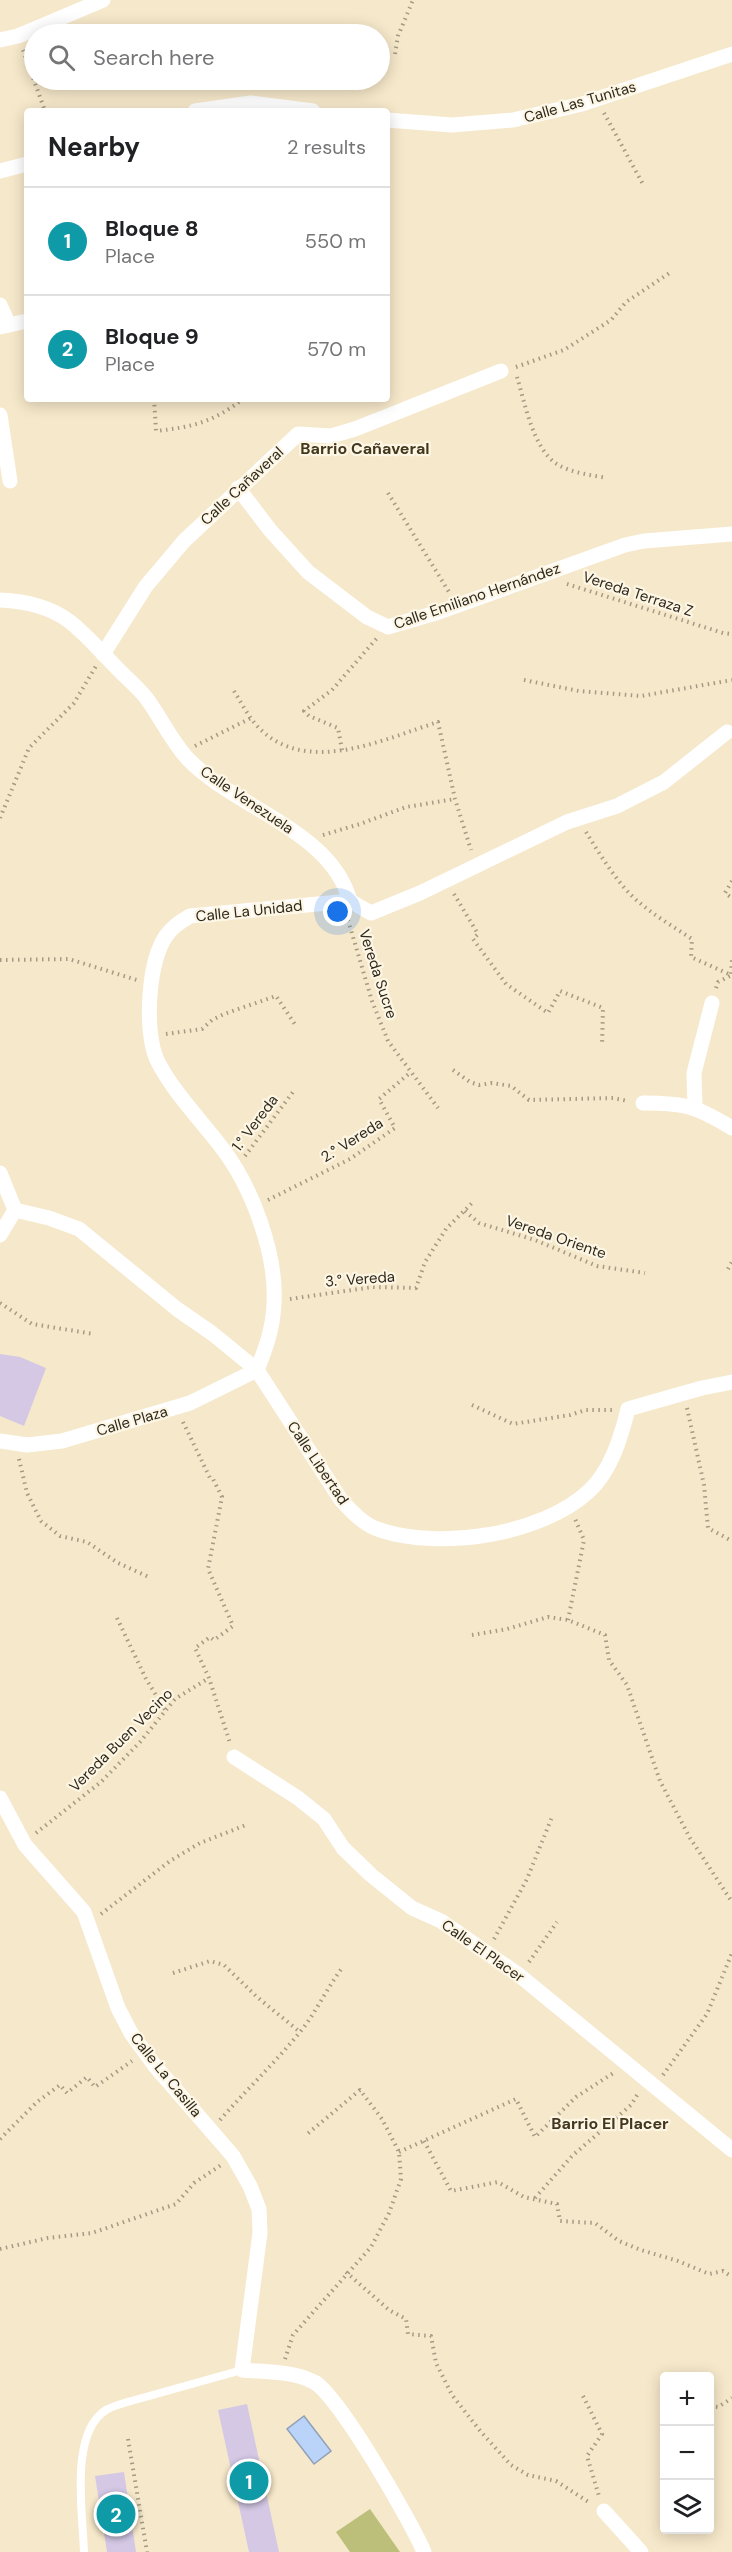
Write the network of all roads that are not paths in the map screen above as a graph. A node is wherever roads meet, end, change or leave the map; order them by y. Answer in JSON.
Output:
{"nodes":[{"id":1,"x":103,"y":0,"type":"edge"},
{"id":2,"x":46,"y":24,"type":"edge"},
{"id":3,"x":24,"y":33,"type":"edge"},
{"id":4,"x":0,"y":40,"type":"edge"},
{"id":5,"x":732,"y":54,"type":"edge"},
{"id":6,"x":216,"y":108,"type":"edge"},
{"id":7,"x":290,"y":108,"type":"edge"},
{"id":8,"x":390,"y":120,"type":"edge"},
{"id":9,"x":24,"y":165,"type":"edge"},
{"id":10,"x":0,"y":171,"type":"edge"},
{"id":11,"x":0,"y":305,"type":"edge"},
{"id":12,"x":24,"y":322,"type":"edge"},
{"id":13,"x":4,"y":326,"type":"edge"},
{"id":14,"x":508,"y":369,"type":"road end"},
{"id":15,"x":0,"y":415,"type":"edge"},
{"id":16,"x":10,"y":481,"type":"dead end"},
{"id":17,"x":238,"y":488,"type":"junction"},
{"id":18,"x":732,"y":534,"type":"edge"},
{"id":19,"x":0,"y":600,"type":"edge"},
{"id":20,"x":103,"y":654,"type":"junction"},
{"id":21,"x":727,"y":732,"type":"dead end"},
{"id":22,"x":347,"y":901,"type":"junction"},
{"id":23,"x":712,"y":1003,"type":"dead end"},
{"id":24,"x":643,"y":1103,"type":"road end"},
{"id":25,"x":695,"y":1107,"type":"junction"},
{"id":26,"x":732,"y":1128,"type":"edge"},
{"id":27,"x":0,"y":1173,"type":"edge"},
{"id":28,"x":15,"y":1210,"type":"junction"},
{"id":29,"x":0,"y":1235,"type":"edge"},
{"id":30,"x":257,"y":1370,"type":"junction"},
{"id":31,"x":732,"y":1383,"type":"edge"},
{"id":32,"x":0,"y":1441,"type":"edge"},
{"id":33,"x":234,"y":1756,"type":"road end"},
{"id":34,"x":0,"y":1798,"type":"edge"},
{"id":35,"x":732,"y":2150,"type":"edge"},
{"id":36,"x":242,"y":2370,"type":"junction"},
{"id":37,"x":604,"y":2511,"type":"road end"},
{"id":38,"x":84,"y":2552,"type":"edge"},
{"id":39,"x":424,"y":2552,"type":"edge"},
{"id":40,"x":641,"y":2552,"type":"edge"}],
"edges":[{"from":1,"to":2,"type":"street"},
{"from":3,"to":4,"type":"street"},
{"from":5,"to":8,"type":"street","name":"Calle Las Tunitas"},
{"from":6,"to":7,"type":"street"},
{"from":9,"to":10,"type":"street"},
{"from":11,"to":13,"type":"street"},
{"from":12,"to":13,"type":"street"},
{"from":14,"to":17,"type":"street","name":"Calle Cañaveral"},
{"from":15,"to":16,"type":"street"},
{"from":17,"to":18,"type":"street","name":"Calle Emiliano Hernández"},
{"from":17,"to":20,"type":"street","name":"Calle Cañaveral"},
{"from":19,"to":20,"type":"street","name":"Calle Venezuela"},
{"from":20,"to":22,"type":"street","name":"Calle Venezuela"},
{"from":21,"to":22,"type":"street","name":"Calle La Unidad"},
{"from":22,"to":30,"type":"street","name":"Calle La Unidad"},
{"from":23,"to":25,"type":"street"},
{"from":24,"to":25,"type":"street"},
{"from":25,"to":26,"type":"street"},
{"from":27,"to":28,"type":"street"},
{"from":28,"to":29,"type":"street"},
{"from":28,"to":30,"type":"street","name":"Calle Libertad"},
{"from":30,"to":31,"type":"street","name":"Calle Libertad"},
{"from":30,"to":32,"type":"street","name":"Calle Plaza"},
{"from":33,"to":35,"type":"street","name":"Calle El Placer"},
{"from":34,"to":36,"type":"street","name":"Calle La Casilla"},
{"from":36,"to":38,"type":"lane"},
{"from":36,"to":39,"type":"street"},
{"from":37,"to":40,"type":"street"}]}
